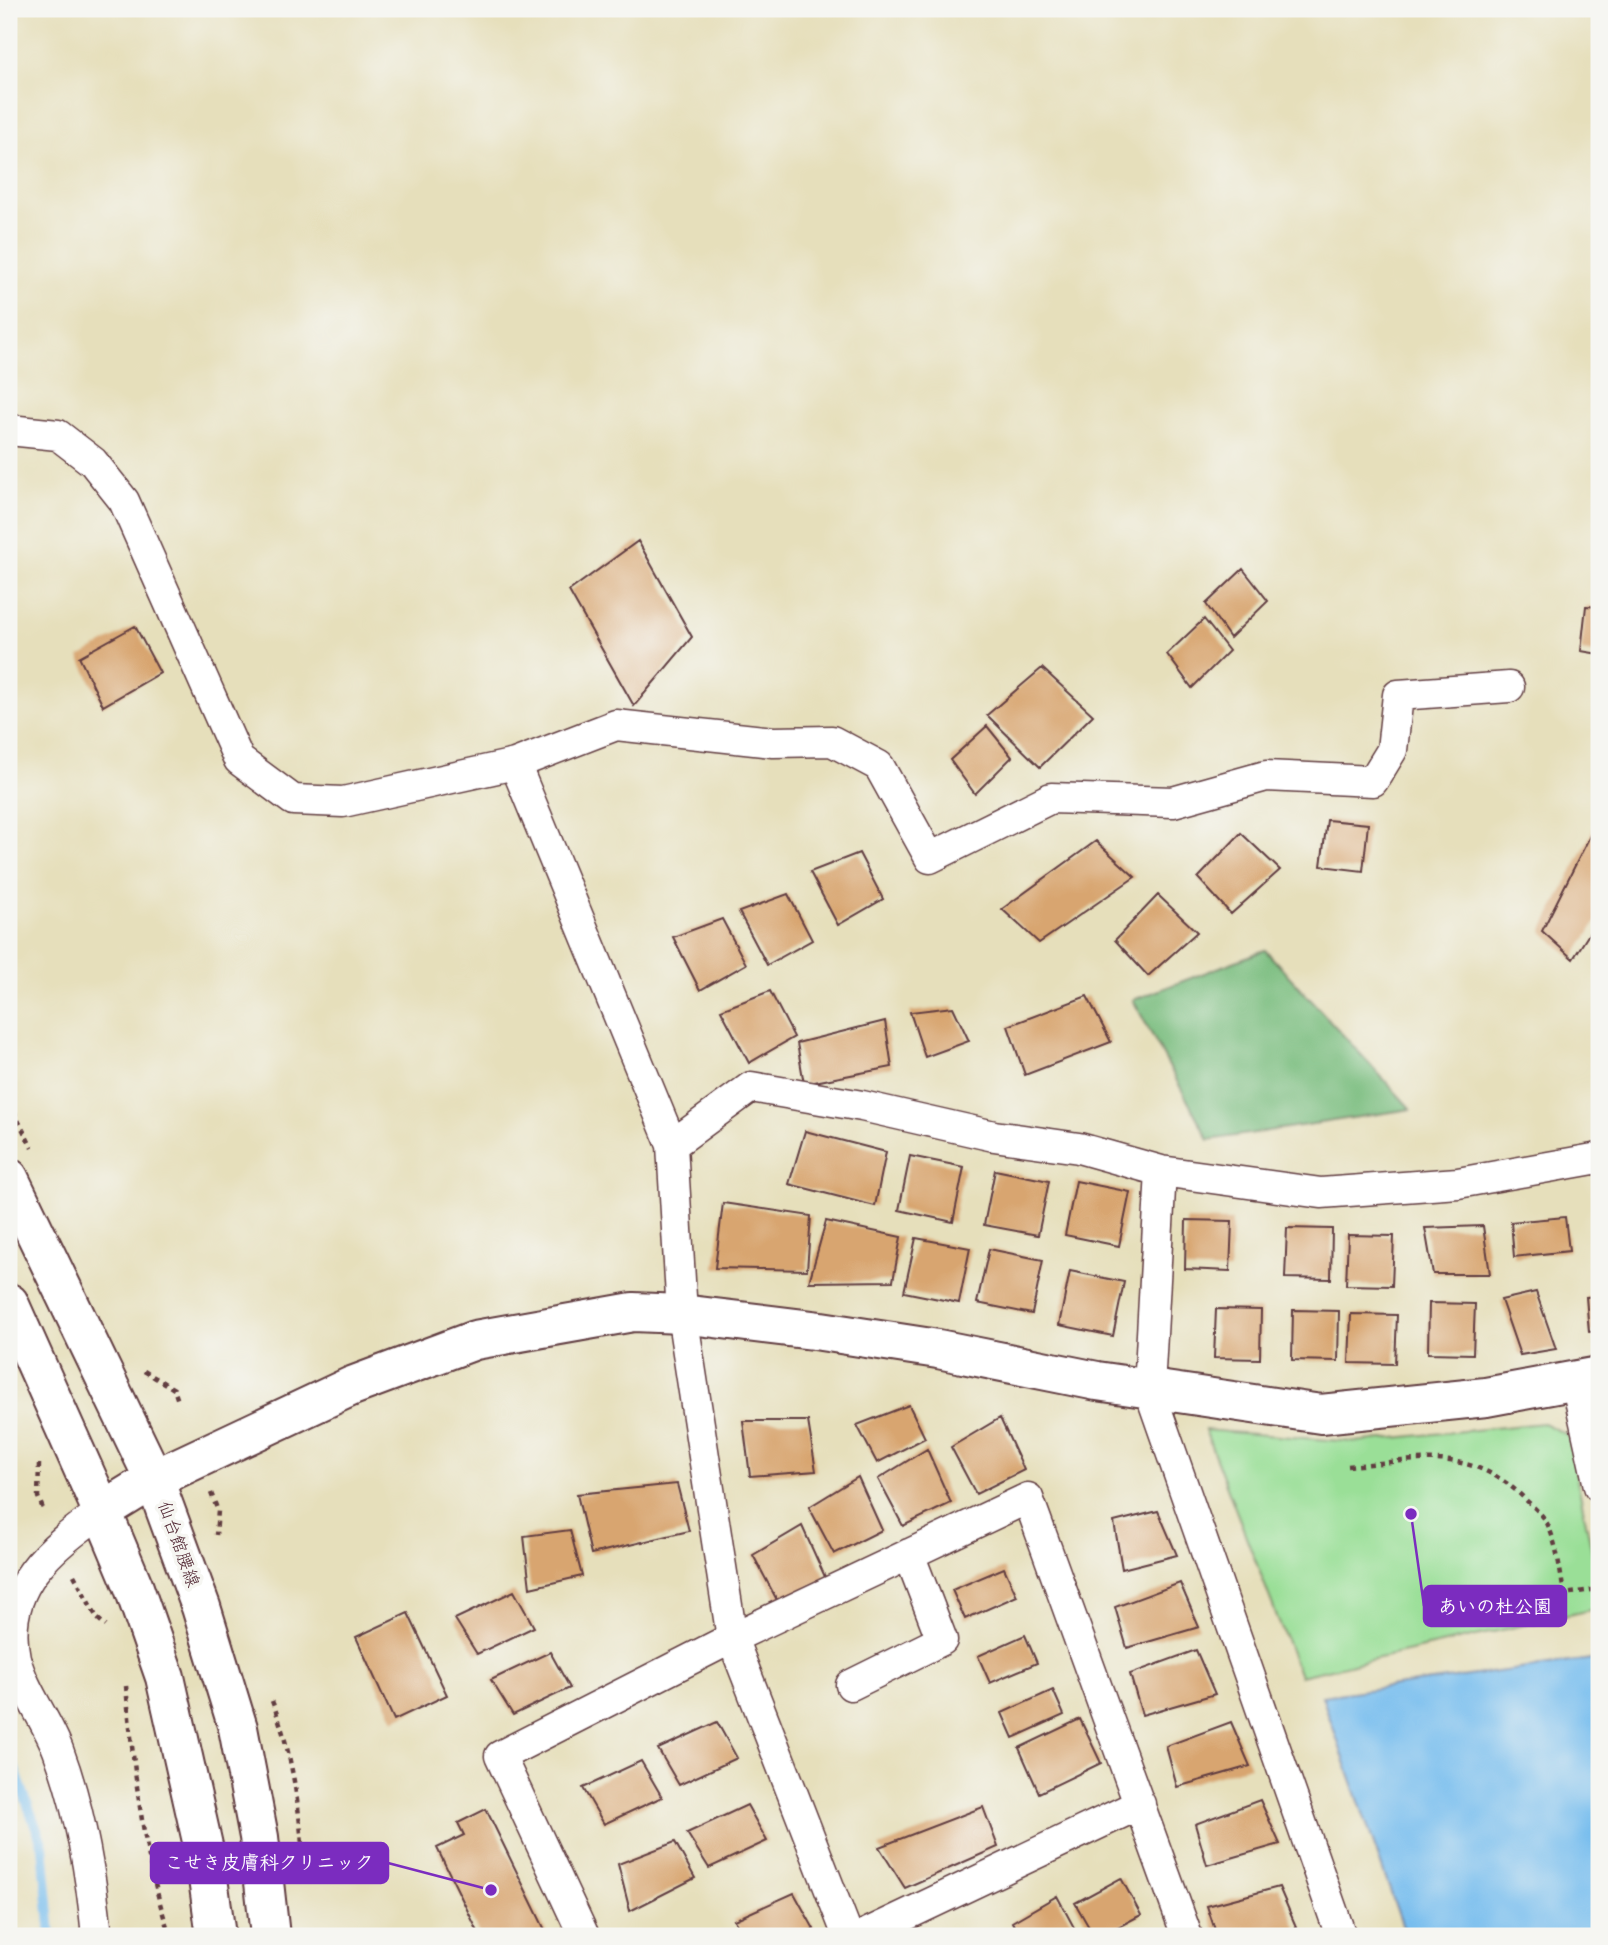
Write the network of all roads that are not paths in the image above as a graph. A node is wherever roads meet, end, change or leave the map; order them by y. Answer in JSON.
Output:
{"nodes":[{"id":1,"x":9,"y":430,"type":"edge"},
{"id":2,"x":1509,"y":687,"type":"dead end"},
{"id":3,"x":515,"y":764,"type":"junction"},
{"id":4,"x":672,"y":1145,"type":"junction"},
{"id":5,"x":1599,"y":1158,"type":"edge"},
{"id":6,"x":1161,"y":1171,"type":"junction"},
{"id":7,"x":9,"y":1178,"type":"edge"},
{"id":8,"x":9,"y":1303,"type":"edge"},
{"id":9,"x":682,"y":1314,"type":"junction"},
{"id":10,"x":1588,"y":1378,"type":"edge"},
{"id":11,"x":1149,"y":1389,"type":"junction"},
{"id":12,"x":154,"y":1479,"type":"junction"},
{"id":13,"x":1599,"y":1486,"type":"edge"},
{"id":14,"x":102,"y":1511,"type":"junction"},
{"id":15,"x":909,"y":1554,"type":"junction"},
{"id":16,"x":732,"y":1638,"type":"junction"},
{"id":17,"x":851,"y":1685,"type":"dead end"},
{"id":18,"x":1140,"y":1804,"type":"junction"},
{"id":19,"x":97,"y":1936,"type":"edge"},
{"id":20,"x":216,"y":1936,"type":"edge"},
{"id":21,"x":271,"y":1936,"type":"edge"},
{"id":22,"x":584,"y":1936,"type":"edge"},
{"id":23,"x":848,"y":1936,"type":"edge"},
{"id":24,"x":862,"y":1936,"type":"edge"},
{"id":25,"x":1187,"y":1936,"type":"edge"},
{"id":26,"x":1341,"y":1936,"type":"edge"}],
"edges":[{"from":1,"to":3,"type":"street"},
{"from":2,"to":3,"type":"street"},
{"from":3,"to":4,"type":"street"},
{"from":4,"to":6,"type":"street"},
{"from":4,"to":9,"type":"street"},
{"from":5,"to":6,"type":"street"},
{"from":6,"to":11,"type":"street"},
{"from":7,"to":12,"type":"street","name":"仙台館腰線"},
{"from":8,"to":14,"type":"street"},
{"from":9,"to":11,"type":"street"},
{"from":9,"to":12,"type":"street"},
{"from":9,"to":16,"type":"street"},
{"from":10,"to":11,"type":"street"},
{"from":10,"to":13,"type":"street"},
{"from":11,"to":26,"type":"street"},
{"from":12,"to":14,"type":"street"},
{"from":12,"to":21,"type":"street","name":"仙台館腰線"},
{"from":14,"to":19,"type":"street"},
{"from":14,"to":20,"type":"street"},
{"from":15,"to":16,"type":"street"},
{"from":15,"to":17,"type":"street"},
{"from":15,"to":18,"type":"street"},
{"from":16,"to":22,"type":"street"},
{"from":16,"to":23,"type":"street"},
{"from":18,"to":24,"type":"street"},
{"from":18,"to":25,"type":"street"}]}
